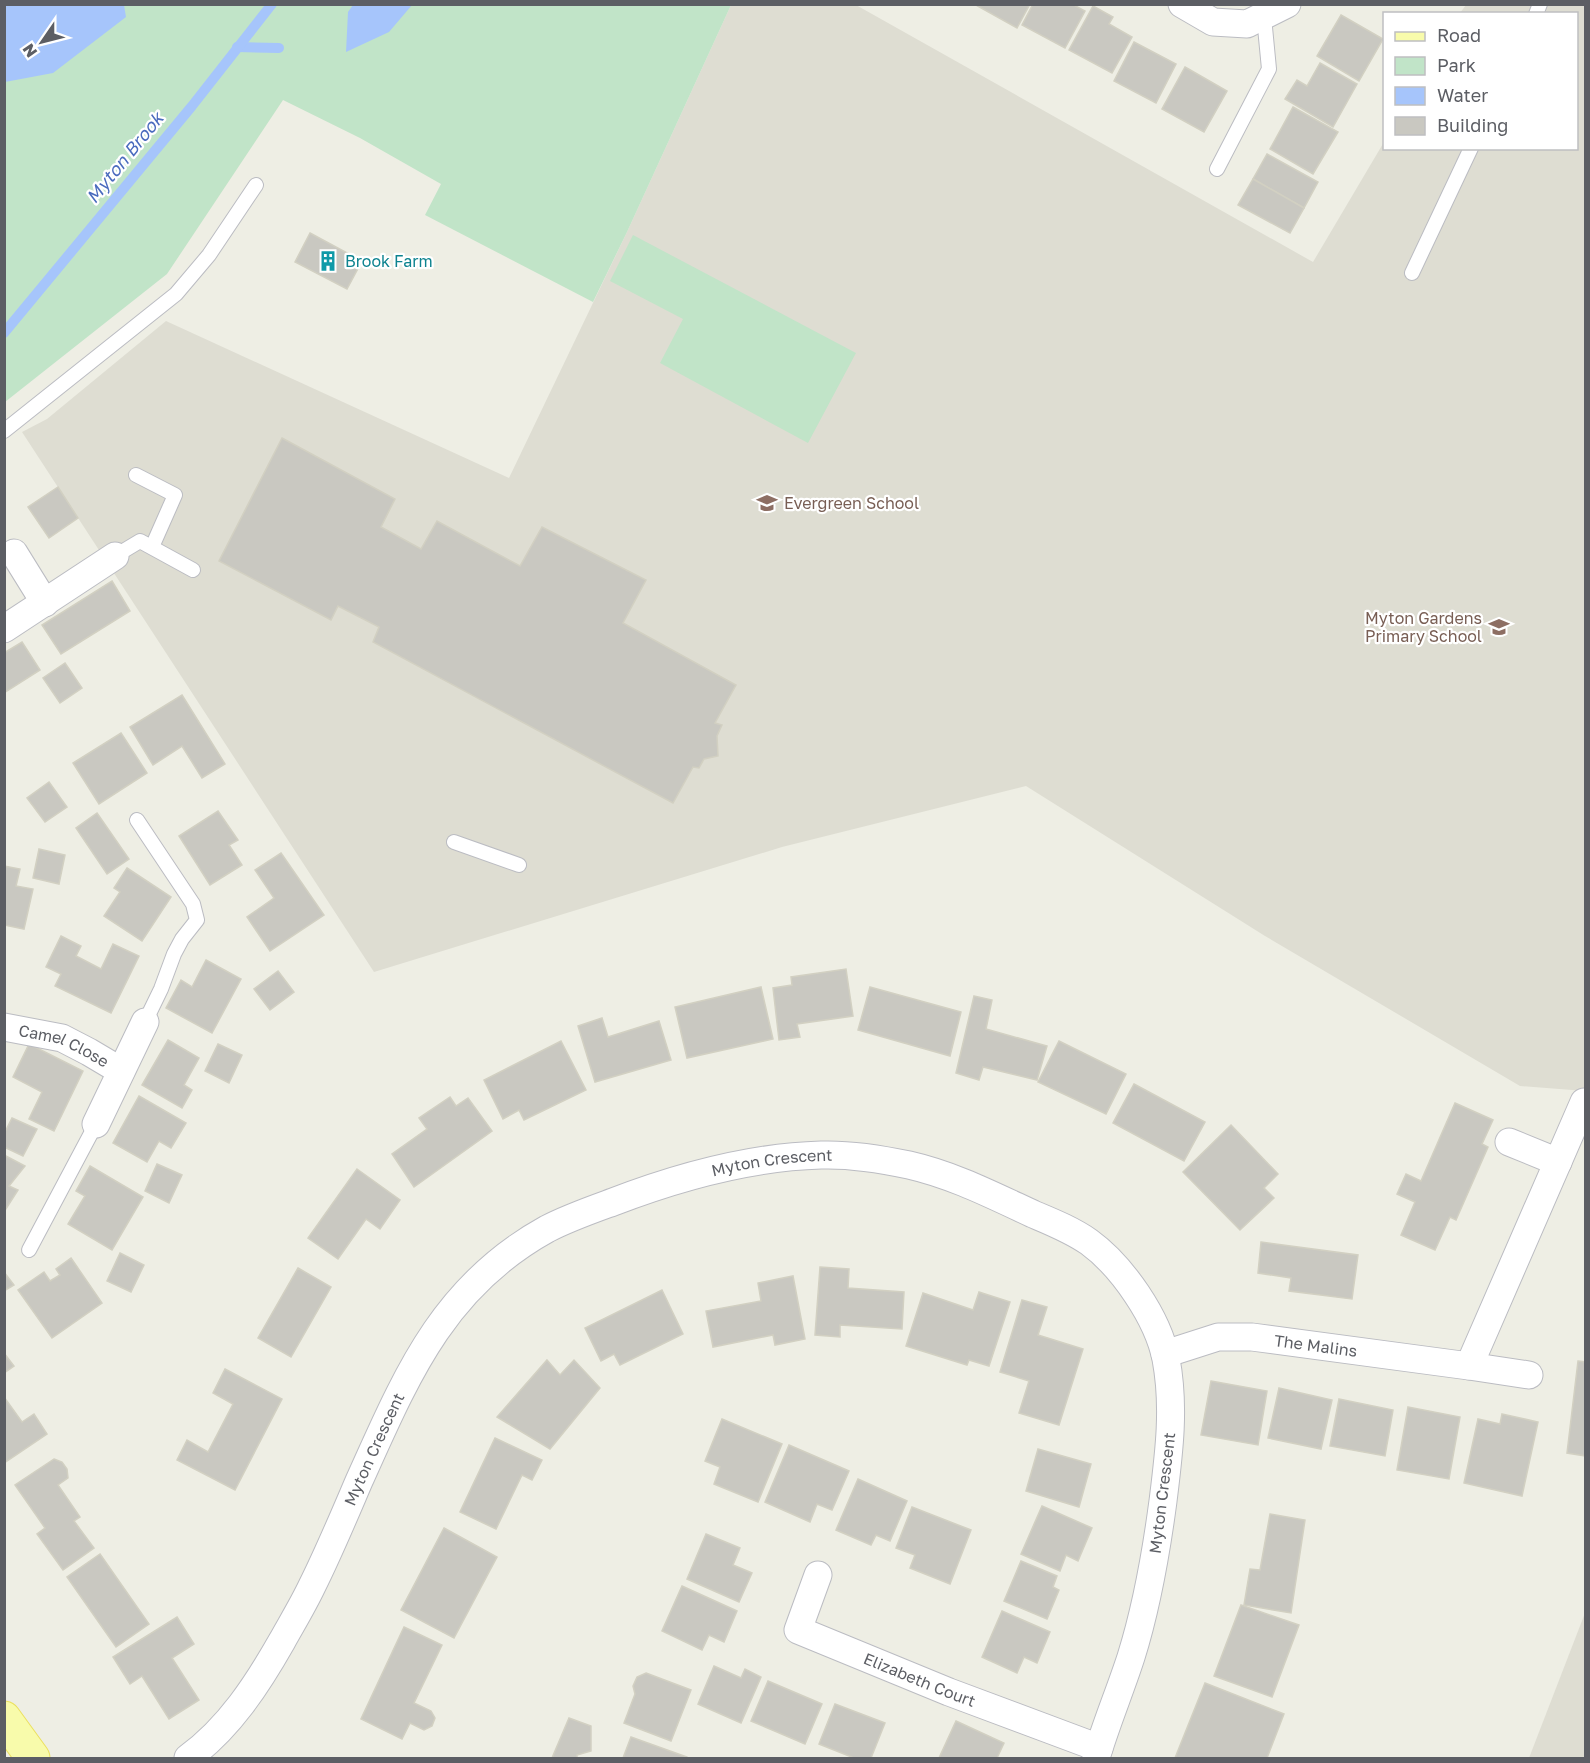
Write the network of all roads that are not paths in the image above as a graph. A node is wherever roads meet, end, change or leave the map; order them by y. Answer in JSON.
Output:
{"nodes":[{"id":1,"x":1182,"y":4,"type":"edge"},
{"id":2,"x":1275,"y":11,"type":"edge"},
{"id":3,"x":1470,"y":150,"type":"edge"},
{"id":4,"x":1217,"y":169,"type":"dead end"},
{"id":5,"x":256,"y":185,"type":"dead end"},
{"id":6,"x":1412,"y":273,"type":"dead end"},
{"id":7,"x":4,"y":431,"type":"edge"},
{"id":8,"x":136,"y":475,"type":"dead end"},
{"id":9,"x":152,"y":547,"type":"junction"},
{"id":10,"x":14,"y":553,"type":"dead end"},
{"id":11,"x":115,"y":556,"type":"joint"},
{"id":12,"x":193,"y":570,"type":"dead end"},
{"id":13,"x":45,"y":603,"type":"junction"},
{"id":14,"x":4,"y":629,"type":"edge"},
{"id":15,"x":138,"y":820,"type":"dead end"},
{"id":16,"x":454,"y":842,"type":"dead end"},
{"id":17,"x":519,"y":865,"type":"dead end"},
{"id":18,"x":145,"y":1022,"type":"joint"},
{"id":19,"x":4,"y":1027,"type":"edge"},
{"id":20,"x":121,"y":1071,"type":"junction"},
{"id":21,"x":1584,"y":1102,"type":"dead end"},
{"id":22,"x":96,"y":1124,"type":"joint"},
{"id":23,"x":1509,"y":1143,"type":"dead end"},
{"id":24,"x":1558,"y":1162,"type":"junction"},
{"id":25,"x":29,"y":1250,"type":"dead end"},
{"id":26,"x":1165,"y":1354,"type":"junction"},
{"id":27,"x":1469,"y":1366,"type":"junction"},
{"id":28,"x":1529,"y":1375,"type":"dead end"},
{"id":29,"x":818,"y":1575,"type":"dead end"},
{"id":30,"x":4,"y":1718,"type":"edge"},
{"id":31,"x":1097,"y":1753,"type":"edge"},
{"id":32,"x":33,"y":1758,"type":"edge"},
{"id":33,"x":188,"y":1758,"type":"edge"}],
"edges":[{"from":1,"to":2,"type":"street"},
{"from":2,"to":4,"type":"lane"},
{"from":3,"to":6,"type":"lane"},
{"from":5,"to":7,"type":"lane"},
{"from":8,"to":9,"type":"lane"},
{"from":9,"to":11,"type":"lane"},
{"from":9,"to":12,"type":"lane"},
{"from":10,"to":13,"type":"street"},
{"from":11,"to":13,"type":"street"},
{"from":13,"to":14,"type":"street"},
{"from":15,"to":18,"type":"lane"},
{"from":16,"to":17,"type":"lane"},
{"from":18,"to":20,"type":"street","name":"Camel Close"},
{"from":19,"to":20,"type":"street","name":"Camel Close"},
{"from":20,"to":22,"type":"street","name":"Camel Close"},
{"from":21,"to":24,"type":"street"},
{"from":22,"to":25,"type":"lane"},
{"from":23,"to":24,"type":"street"},
{"from":24,"to":27,"type":"street"},
{"from":26,"to":27,"type":"street","name":"The Malins"},
{"from":26,"to":31,"type":"street","name":"Myton Crescent"},
{"from":26,"to":33,"type":"street","name":"Myton Crescent"},
{"from":27,"to":28,"type":"street","name":"The Malins"},
{"from":29,"to":31,"type":"street","name":"Elizabeth Court"},
{"from":30,"to":32,"type":"main road"}]}
